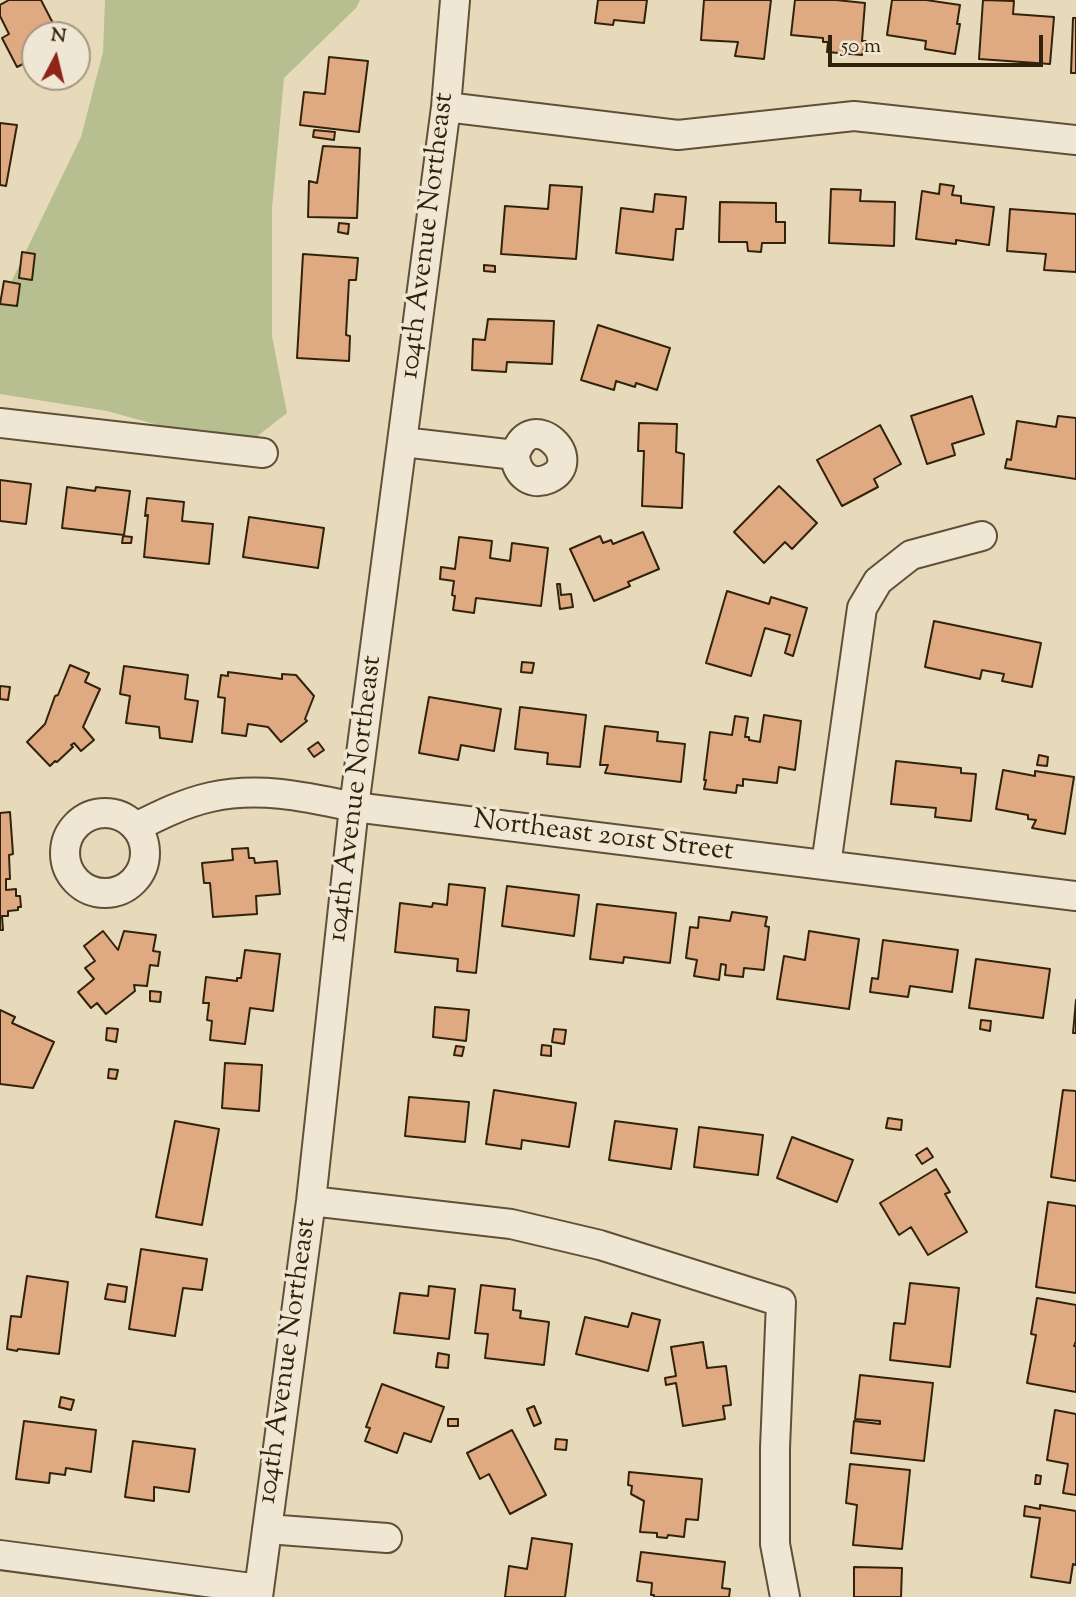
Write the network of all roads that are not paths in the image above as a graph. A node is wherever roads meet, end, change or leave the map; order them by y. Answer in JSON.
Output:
{"nodes":[{"id":1,"x":455,"y":0,"type":"edge"},
{"id":2,"x":446,"y":107,"type":"junction"},
{"id":3,"x":1076,"y":140,"type":"edge"},
{"id":4,"x":0,"y":423,"type":"edge"},
{"id":5,"x":403,"y":442,"type":"junction"},
{"id":6,"x":264,"y":453,"type":"dead end"},
{"id":7,"x":515,"y":455,"type":"dead end"},
{"id":8,"x":982,"y":536,"type":"dead end"},
{"id":9,"x":354,"y":807,"type":"junction"},
{"id":10,"x":136,"y":827,"type":"dead end"},
{"id":11,"x":826,"y":865,"type":"junction"},
{"id":12,"x":1076,"y":896,"type":"edge"},
{"id":13,"x":311,"y":1201,"type":"junction"},
{"id":14,"x":267,"y":1529,"type":"junction"},
{"id":15,"x":387,"y":1538,"type":"dead end"},
{"id":16,"x":0,"y":1555,"type":"edge"},
{"id":17,"x":259,"y":1593,"type":"edge"},
{"id":18,"x":785,"y":1597,"type":"edge"}],
"edges":[{"from":1,"to":2,"type":"street","name":"104th Avenue Northeast"},
{"from":2,"to":3,"type":"street"},
{"from":2,"to":5,"type":"street","name":"104th Avenue Northeast"},
{"from":4,"to":6,"type":"street"},
{"from":5,"to":7,"type":"street"},
{"from":5,"to":9,"type":"street","name":"104th Avenue Northeast"},
{"from":8,"to":11,"type":"street"},
{"from":9,"to":10,"type":"street","name":"Northeast 201st Street"},
{"from":9,"to":11,"type":"street","name":"Northeast 201st Street"},
{"from":9,"to":13,"type":"street","name":"104th Avenue Northeast"},
{"from":11,"to":12,"type":"street","name":"Northeast 201st Street"},
{"from":13,"to":14,"type":"street","name":"104th Avenue Northeast"},
{"from":13,"to":18,"type":"street"},
{"from":14,"to":15,"type":"street"},
{"from":14,"to":17,"type":"street","name":"104th Avenue Northeast"},
{"from":16,"to":17,"type":"street"}]}
